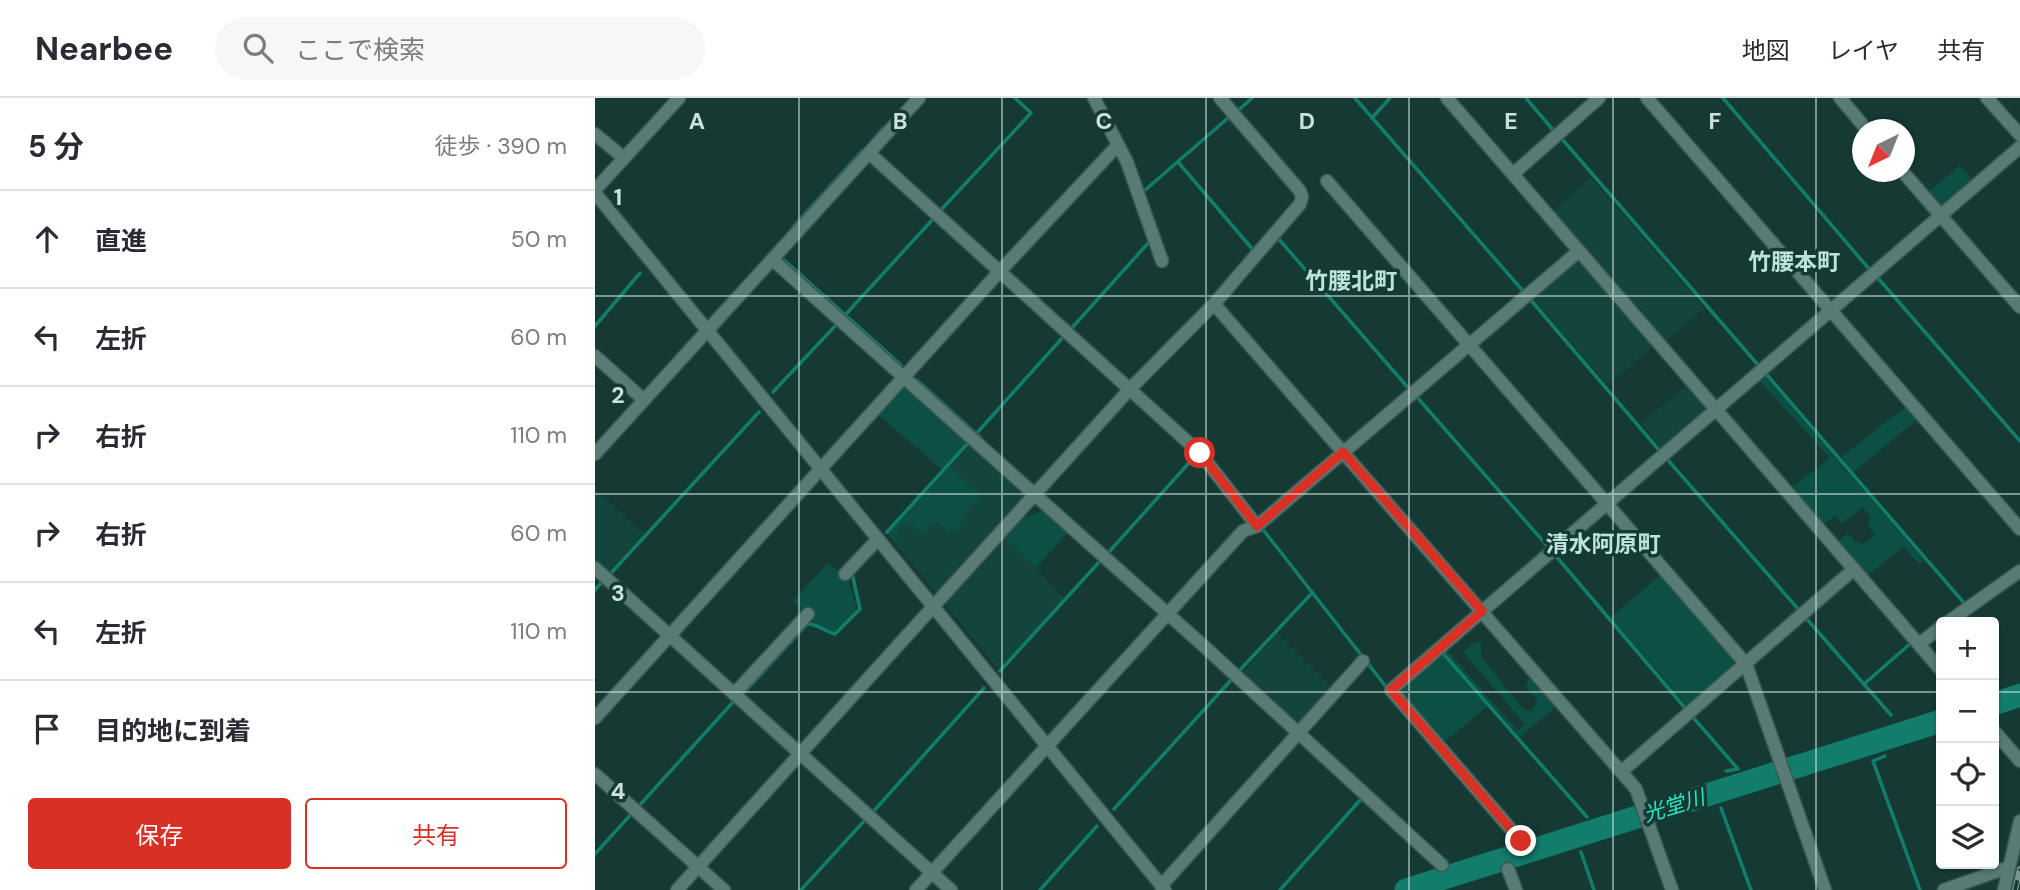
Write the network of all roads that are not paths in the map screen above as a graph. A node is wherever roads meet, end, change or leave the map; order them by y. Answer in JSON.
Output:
{"nodes":[{"id":1,"x":659,"y":98,"type":"edge"},
{"id":2,"x":919,"y":98,"type":"edge"},
{"id":3,"x":1094,"y":98,"type":"edge"},
{"id":4,"x":1220,"y":98,"type":"edge"},
{"id":5,"x":1447,"y":98,"type":"edge"},
{"id":6,"x":1599,"y":98,"type":"edge"},
{"id":7,"x":1647,"y":98,"type":"edge"},
{"id":8,"x":1987,"y":98,"type":"edge"},
{"id":9,"x":1845,"y":100,"type":"edge"},
{"id":10,"x":675,"y":103,"type":"edge"},
{"id":11,"x":1859,"y":119,"type":"edge"},
{"id":12,"x":595,"y":134,"type":"edge"},
{"id":13,"x":2020,"y":135,"type":"edge"},
{"id":14,"x":1118,"y":145,"type":"junction"},
{"id":15,"x":2020,"y":147,"type":"edge"},
{"id":16,"x":869,"y":153,"type":"junction"},
{"id":17,"x":624,"y":158,"type":"junction"},
{"id":18,"x":1513,"y":174,"type":"junction"},
{"id":19,"x":1327,"y":181,"type":"dead end"},
{"id":20,"x":1912,"y":182,"type":"edge"},
{"id":21,"x":595,"y":192,"type":"edge"},
{"id":22,"x":1941,"y":215,"type":"junction"},
{"id":23,"x":1579,"y":251,"type":"junction"},
{"id":24,"x":773,"y":260,"type":"junction"},
{"id":25,"x":1162,"y":261,"type":"dead end"},
{"id":26,"x":1000,"y":271,"type":"junction"},
{"id":27,"x":1215,"y":304,"type":"junction"},
{"id":28,"x":2020,"y":307,"type":"edge"},
{"id":29,"x":1831,"y":310,"type":"junction"},
{"id":30,"x":708,"y":332,"type":"junction"},
{"id":31,"x":1470,"y":344,"type":"junction"},
{"id":32,"x":595,"y":356,"type":"edge"},
{"id":33,"x":905,"y":378,"type":"junction"},
{"id":34,"x":1129,"y":390,"type":"junction"},
{"id":35,"x":644,"y":400,"type":"junction"},
{"id":36,"x":1716,"y":410,"type":"junction"},
{"id":37,"x":1343,"y":452,"type":"junction"},
{"id":38,"x":595,"y":454,"type":"edge"},
{"id":39,"x":821,"y":469,"type":"junction"},
{"id":40,"x":1035,"y":495,"type":"junction"},
{"id":41,"x":1607,"y":504,"type":"junction"},
{"id":42,"x":1257,"y":526,"type":"junction"},
{"id":43,"x":2020,"y":529,"type":"edge"},
{"id":44,"x":878,"y":539,"type":"junction"},
{"id":45,"x":595,"y":568,"type":"edge"},
{"id":46,"x":1854,"y":569,"type":"junction"},
{"id":47,"x":2020,"y":571,"type":"edge"},
{"id":48,"x":845,"y":574,"type":"dead end"},
{"id":49,"x":934,"y":607,"type":"junction"},
{"id":50,"x":1482,"y":611,"type":"junction"},
{"id":51,"x":1167,"y":612,"type":"junction"},
{"id":52,"x":808,"y":614,"type":"dead end"},
{"id":53,"x":1955,"y":617,"type":"edge"},
{"id":54,"x":1936,"y":632,"type":"edge"},
{"id":55,"x":670,"y":637,"type":"junction"},
{"id":56,"x":1919,"y":644,"type":"junction"},
{"id":57,"x":1363,"y":661,"type":"dead end"},
{"id":58,"x":1746,"y":664,"type":"junction"},
{"id":59,"x":1936,"y":664,"type":"edge"},
{"id":60,"x":734,"y":694,"type":"junction"},
{"id":61,"x":595,"y":718,"type":"edge"},
{"id":62,"x":1298,"y":734,"type":"junction"},
{"id":63,"x":1999,"y":736,"type":"edge"},
{"id":64,"x":1046,"y":745,"type":"junction"},
{"id":65,"x":800,"y":754,"type":"junction"},
{"id":66,"x":2020,"y":761,"type":"edge"},
{"id":67,"x":1621,"y":772,"type":"junction"},
{"id":68,"x":595,"y":774,"type":"edge"},
{"id":69,"x":2020,"y":821,"type":"edge"},
{"id":70,"x":1521,"y":841,"type":"dead end"},
{"id":71,"x":1442,"y":865,"type":"dead end"},
{"id":72,"x":699,"y":867,"type":"junction"},
{"id":73,"x":1508,"y":869,"type":"dead end"},
{"id":74,"x":932,"y":872,"type":"junction"},
{"id":75,"x":2012,"y":872,"type":"edge"},
{"id":76,"x":1163,"y":888,"type":"edge"},
{"id":77,"x":677,"y":890,"type":"edge"},
{"id":78,"x":724,"y":890,"type":"edge"},
{"id":79,"x":916,"y":890,"type":"edge"},
{"id":80,"x":951,"y":890,"type":"edge"},
{"id":81,"x":1515,"y":890,"type":"edge"},
{"id":82,"x":1672,"y":890,"type":"edge"},
{"id":83,"x":1825,"y":890,"type":"edge"},
{"id":84,"x":1944,"y":890,"type":"edge"},
{"id":85,"x":2004,"y":890,"type":"edge"}],
"edges":[{"from":1,"to":10,"type":"street"},
{"from":2,"to":16,"type":"street"},
{"from":3,"to":14,"type":"street"},
{"from":4,"to":27,"type":"street"},
{"from":5,"to":18,"type":"street"},
{"from":6,"to":18,"type":"street"},
{"from":7,"to":29,"type":"street"},
{"from":8,"to":13,"type":"street"},
{"from":9,"to":11,"type":"street"},
{"from":10,"to":17,"type":"street"},
{"from":12,"to":17,"type":"street"},
{"from":14,"to":25,"type":"street"},
{"from":14,"to":26,"type":"street"},
{"from":15,"to":22,"type":"street"},
{"from":16,"to":24,"type":"street"},
{"from":16,"to":26,"type":"street"},
{"from":17,"to":21,"type":"street"},
{"from":18,"to":23,"type":"street"},
{"from":19,"to":31,"type":"street"},
{"from":20,"to":22,"type":"street"},
{"from":21,"to":30,"type":"street"},
{"from":22,"to":28,"type":"street"},
{"from":22,"to":29,"type":"street"},
{"from":23,"to":31,"type":"street"},
{"from":23,"to":36,"type":"street"},
{"from":24,"to":30,"type":"street"},
{"from":24,"to":33,"type":"street"},
{"from":26,"to":33,"type":"street"},
{"from":26,"to":34,"type":"street"},
{"from":27,"to":34,"type":"street"},
{"from":27,"to":37,"type":"street"},
{"from":29,"to":36,"type":"street"},
{"from":29,"to":43,"type":"street"},
{"from":30,"to":35,"type":"street"},
{"from":30,"to":39,"type":"street"},
{"from":31,"to":37,"type":"street"},
{"from":31,"to":41,"type":"street"},
{"from":32,"to":35,"type":"street"},
{"from":33,"to":39,"type":"street"},
{"from":33,"to":40,"type":"street"},
{"from":34,"to":40,"type":"street"},
{"from":34,"to":42,"type":"street"},
{"from":35,"to":38,"type":"street"},
{"from":36,"to":41,"type":"street"},
{"from":36,"to":46,"type":"street"},
{"from":37,"to":42,"type":"street"},
{"from":37,"to":50,"type":"street"},
{"from":39,"to":44,"type":"street"},
{"from":39,"to":55,"type":"street"},
{"from":40,"to":49,"type":"street"},
{"from":40,"to":51,"type":"street"},
{"from":41,"to":50,"type":"street"},
{"from":41,"to":58,"type":"street"},
{"from":42,"to":51,"type":"street"},
{"from":44,"to":48,"type":"street"},
{"from":44,"to":49,"type":"street"},
{"from":45,"to":55,"type":"street"},
{"from":46,"to":56,"type":"street"},
{"from":46,"to":58,"type":"street"},
{"from":47,"to":53,"type":"street"},
{"from":49,"to":64,"type":"street"},
{"from":49,"to":65,"type":"street"},
{"from":50,"to":67,"type":"street"},
{"from":50,"to":70,"type":"street"},
{"from":51,"to":62,"type":"street"},
{"from":51,"to":64,"type":"street"},
{"from":52,"to":60,"type":"street"},
{"from":54,"to":56,"type":"street"},
{"from":55,"to":60,"type":"street"},
{"from":55,"to":61,"type":"street"},
{"from":56,"to":59,"type":"street"},
{"from":57,"to":62,"type":"street"},
{"from":58,"to":67,"type":"street"},
{"from":58,"to":83,"type":"street"},
{"from":60,"to":65,"type":"street"},
{"from":62,"to":71,"type":"street"},
{"from":62,"to":76,"type":"street"},
{"from":63,"to":66,"type":"street"},
{"from":64,"to":74,"type":"street"},
{"from":64,"to":76,"type":"street"},
{"from":65,"to":72,"type":"street"},
{"from":65,"to":74,"type":"street"},
{"from":67,"to":82,"type":"street"},
{"from":68,"to":72,"type":"street"},
{"from":69,"to":75,"type":"street"},
{"from":72,"to":77,"type":"street"},
{"from":72,"to":78,"type":"street"},
{"from":73,"to":81,"type":"street"},
{"from":74,"to":79,"type":"street"},
{"from":74,"to":80,"type":"street"},
{"from":75,"to":84,"type":"street"},
{"from":75,"to":85,"type":"street"}]}
